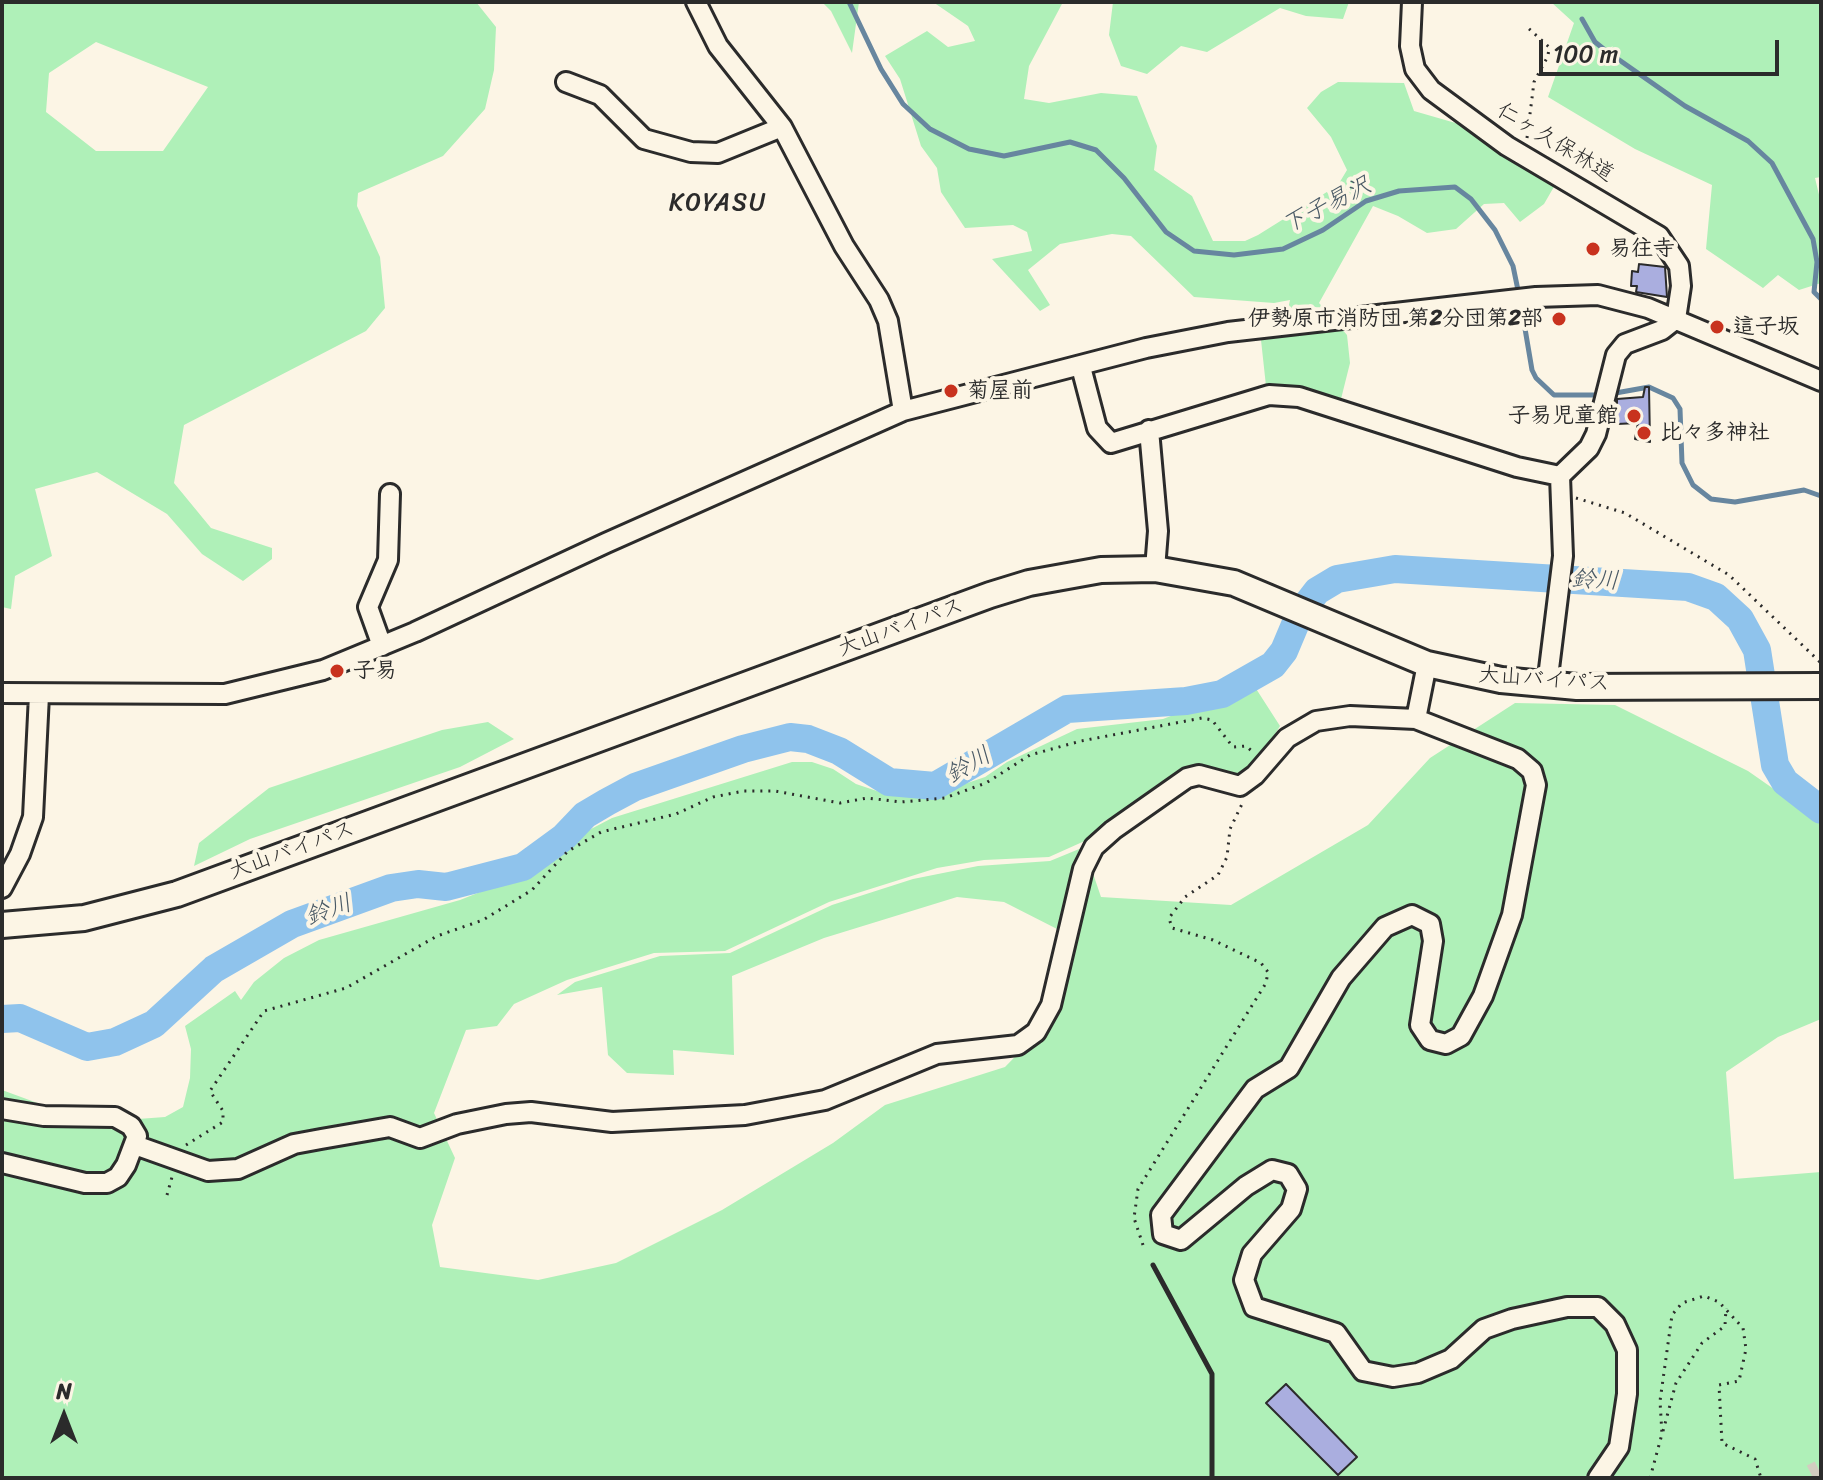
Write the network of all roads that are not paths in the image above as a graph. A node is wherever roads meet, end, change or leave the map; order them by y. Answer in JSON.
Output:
{"nodes":[{"id":1,"x":696,"y":2,"type":"edge"},
{"id":2,"x":1412,"y":2,"type":"edge"},
{"id":3,"x":566,"y":82,"type":"dead end"},
{"id":4,"x":782,"y":127,"type":"junction"},
{"id":5,"x":1676,"y":319,"type":"junction"},
{"id":6,"x":1081,"y":367,"type":"junction"},
{"id":7,"x":1821,"y":381,"type":"edge"},
{"id":8,"x":903,"y":411,"type":"junction"},
{"id":9,"x":1149,"y":430,"type":"junction"},
{"id":10,"x":1560,"y":484,"type":"junction"},
{"id":11,"x":390,"y":494,"type":"dead end"},
{"id":12,"x":1155,"y":569,"type":"junction"},
{"id":13,"x":382,"y":646,"type":"junction"},
{"id":14,"x":1427,"y":664,"type":"junction"},
{"id":15,"x":1547,"y":685,"type":"junction"},
{"id":16,"x":1821,"y":686,"type":"edge"},
{"id":17,"x":2,"y":693,"type":"edge"},
{"id":18,"x":39,"y":695,"type":"junction"},
{"id":19,"x":1416,"y":719,"type":"junction"},
{"id":20,"x":2,"y":888,"type":"edge"},
{"id":21,"x":2,"y":925,"type":"edge"},
{"id":22,"x":2,"y":1109,"type":"edge"},
{"id":23,"x":135,"y":1145,"type":"junction"},
{"id":24,"x":2,"y":1163,"type":"edge"},
{"id":25,"x":1598,"y":1478,"type":"edge"}],
"edges":[{"from":1,"to":4,"type":"street"},
{"from":2,"to":5,"type":"street","name":"仁ヶ久保林道"},
{"from":3,"to":4,"type":"street"},
{"from":4,"to":8,"type":"street"},
{"from":5,"to":6,"type":"street"},
{"from":5,"to":7,"type":"street"},
{"from":5,"to":10,"type":"street"},
{"from":6,"to":8,"type":"street"},
{"from":6,"to":9,"type":"street"},
{"from":8,"to":13,"type":"street"},
{"from":9,"to":10,"type":"street"},
{"from":9,"to":12,"type":"street"},
{"from":10,"to":15,"type":"street"},
{"from":11,"to":13,"type":"street"},
{"from":12,"to":14,"type":"main road","name":"大山バイパス"},
{"from":12,"to":21,"type":"main road","name":"大山バイパス"},
{"from":13,"to":18,"type":"street"},
{"from":14,"to":15,"type":"main road","name":"大山バイパス"},
{"from":14,"to":19,"type":"street"},
{"from":15,"to":16,"type":"main road","name":"大山バイパス"},
{"from":17,"to":18,"type":"street"},
{"from":18,"to":20,"type":"street"},
{"from":19,"to":23,"type":"street"},
{"from":19,"to":25,"type":"street"},
{"from":22,"to":23,"type":"street"},
{"from":23,"to":24,"type":"street"}]}
